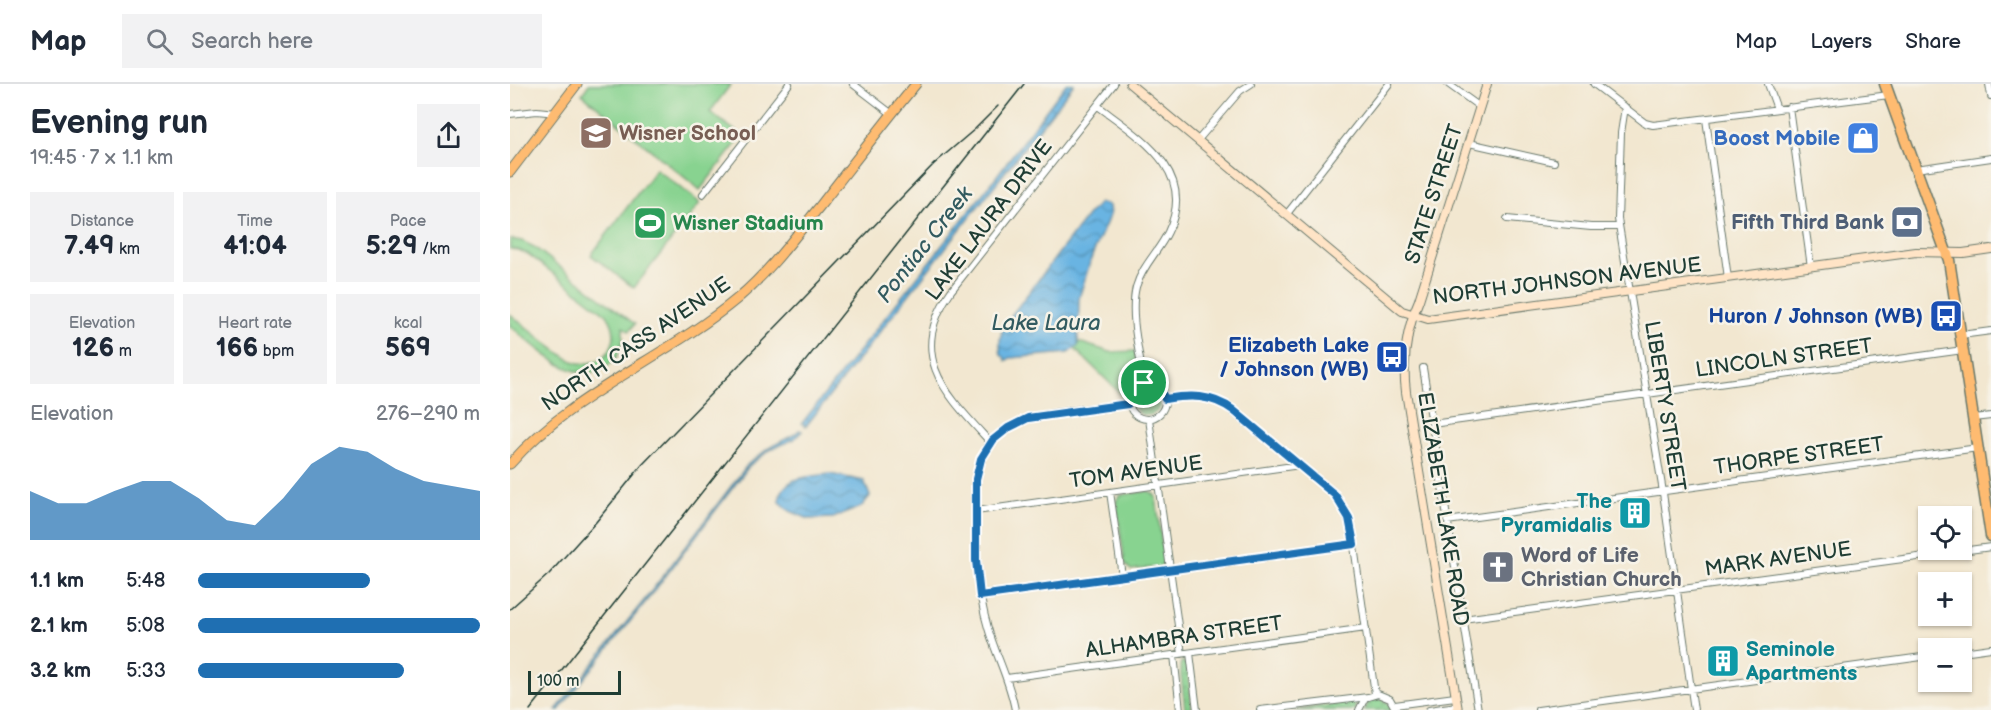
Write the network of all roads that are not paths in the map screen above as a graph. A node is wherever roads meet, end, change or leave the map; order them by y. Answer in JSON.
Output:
{"nodes":[{"id":1,"x":578,"y":84,"type":"edge"},
{"id":2,"x":789,"y":84,"type":"edge"},
{"id":3,"x":854,"y":84,"type":"edge"},
{"id":4,"x":916,"y":84,"type":"edge"},
{"id":5,"x":1114,"y":84,"type":"edge"},
{"id":6,"x":1130,"y":84,"type":"edge"},
{"id":7,"x":1251,"y":84,"type":"edge"},
{"id":8,"x":1389,"y":84,"type":"edge"},
{"id":9,"x":1448,"y":84,"type":"edge"},
{"id":10,"x":1488,"y":84,"type":"edge"},
{"id":11,"x":1594,"y":84,"type":"edge"},
{"id":12,"x":1768,"y":84,"type":"edge"},
{"id":13,"x":1989,"y":84,"type":"edge"},
{"id":14,"x":1887,"y":89,"type":"edge"},
{"id":15,"x":1991,"y":96,"type":"edge"},
{"id":16,"x":1098,"y":105,"type":"junction"},
{"id":17,"x":1625,"y":107,"type":"junction"},
{"id":18,"x":1790,"y":107,"type":"junction"},
{"id":19,"x":1480,"y":108,"type":"junction"},
{"id":20,"x":1777,"y":109,"type":"junction"},
{"id":21,"x":556,"y":113,"type":"junction"},
{"id":22,"x":510,"y":114,"type":"edge"},
{"id":23,"x":892,"y":114,"type":"junction"},
{"id":24,"x":1706,"y":119,"type":"junction"},
{"id":25,"x":1198,"y":140,"type":"junction"},
{"id":26,"x":1469,"y":143,"type":"junction"},
{"id":27,"x":1991,"y":158,"type":"edge"},
{"id":28,"x":1554,"y":162,"type":"dead end"},
{"id":29,"x":1916,"y":169,"type":"junction"},
{"id":30,"x":510,"y":172,"type":"edge"},
{"id":31,"x":703,"y":194,"type":"dead end"},
{"id":32,"x":1286,"y":214,"type":"junction"},
{"id":33,"x":1507,"y":219,"type":"dead end"},
{"id":34,"x":1619,"y":227,"type":"junction"},
{"id":35,"x":1991,"y":249,"type":"edge"},
{"id":36,"x":1946,"y":252,"type":"junction"},
{"id":37,"x":1811,"y":267,"type":"junction"},
{"id":38,"x":1728,"y":278,"type":"junction"},
{"id":39,"x":1630,"y":291,"type":"junction"},
{"id":40,"x":1413,"y":315,"type":"junction"},
{"id":41,"x":1991,"y":331,"type":"edge"},
{"id":42,"x":1961,"y":335,"type":"junction"},
{"id":43,"x":1963,"y":350,"type":"junction"},
{"id":44,"x":1423,"y":368,"type":"dead end"},
{"id":45,"x":1144,"y":383,"type":"junction"},
{"id":46,"x":1647,"y":394,"type":"junction"},
{"id":47,"x":1165,"y":399,"type":"junction"},
{"id":48,"x":1128,"y":404,"type":"junction"},
{"id":49,"x":1991,"y":416,"type":"edge"},
{"id":50,"x":1973,"y":418,"type":"junction"},
{"id":51,"x":1149,"y":419,"type":"junction"},
{"id":52,"x":1432,"y":424,"type":"junction"},
{"id":53,"x":991,"y":443,"type":"junction"},
{"id":54,"x":1978,"y":448,"type":"junction"},
{"id":55,"x":510,"y":464,"type":"edge"},
{"id":56,"x":1300,"y":465,"type":"junction"},
{"id":57,"x":1986,"y":465,"type":"edge"},
{"id":58,"x":1158,"y":485,"type":"junction"},
{"id":59,"x":1988,"y":486,"type":"edge"},
{"id":60,"x":1662,"y":491,"type":"junction"},
{"id":61,"x":1110,"y":492,"type":"junction"},
{"id":62,"x":976,"y":511,"type":"junction"},
{"id":63,"x":1447,"y":521,"type":"junction"},
{"id":64,"x":1991,"y":536,"type":"edge"},
{"id":65,"x":1354,"y":544,"type":"junction"},
{"id":66,"x":1991,"y":547,"type":"edge"},
{"id":67,"x":1170,"y":570,"type":"junction"},
{"id":68,"x":1122,"y":576,"type":"junction"},
{"id":69,"x":1676,"y":589,"type":"junction"},
{"id":70,"x":980,"y":596,"type":"junction"},
{"id":71,"x":1462,"y":619,"type":"junction"},
{"id":72,"x":1366,"y":628,"type":"junction"},
{"id":73,"x":1991,"y":648,"type":"edge"},
{"id":74,"x":1972,"y":651,"type":"edge"},
{"id":75,"x":1190,"y":653,"type":"junction"},
{"id":76,"x":1182,"y":654,"type":"junction"},
{"id":77,"x":1174,"y":655,"type":"junction"},
{"id":78,"x":1918,"y":658,"type":"edge"},
{"id":79,"x":1007,"y":678,"type":"junction"},
{"id":80,"x":1691,"y":689,"type":"junction"},
{"id":81,"x":1375,"y":694,"type":"junction"},
{"id":82,"x":1368,"y":697,"type":"junction"},
{"id":83,"x":1455,"y":697,"type":"junction"},
{"id":84,"x":1395,"y":707,"type":"edge"},
{"id":85,"x":1457,"y":708,"type":"edge"},
{"id":86,"x":1015,"y":710,"type":"edge"},
{"id":87,"x":1180,"y":710,"type":"edge"},
{"id":88,"x":1197,"y":710,"type":"edge"},
{"id":89,"x":1260,"y":710,"type":"edge"},
{"id":90,"x":1359,"y":710,"type":"edge"},
{"id":91,"x":1430,"y":710,"type":"edge"},
{"id":92,"x":1478,"y":710,"type":"edge"},
{"id":93,"x":1538,"y":710,"type":"edge"},
{"id":94,"x":1694,"y":710,"type":"edge"}],
"edges":[{"from":1,"to":21,"type":"main road"},
{"from":2,"to":31,"type":"street"},
{"from":3,"to":23,"type":"street"},
{"from":4,"to":23,"type":"main road","name":"NORTH CASS AVENUE"},
{"from":5,"to":16,"type":"street","name":"LAKE LAURA DRIVE"},
{"from":6,"to":25,"type":"street","name":"NORTH JOHNSON AVENUE"},
{"from":7,"to":25,"type":"street"},
{"from":8,"to":32,"type":"street"},
{"from":9,"to":19,"type":"street"},
{"from":10,"to":19,"type":"street","name":"STATE STREET"},
{"from":11,"to":17,"type":"street"},
{"from":12,"to":20,"type":"street"},
{"from":13,"to":15,"type":"street"},
{"from":14,"to":18,"type":"street"},
{"from":14,"to":29,"type":"highway"},
{"from":16,"to":45,"type":"street"},
{"from":16,"to":53,"type":"street","name":"LAKE LAURA DRIVE"},
{"from":17,"to":24,"type":"street"},
{"from":17,"to":34,"type":"street","name":"LIBERTY STREET"},
{"from":18,"to":20,"type":"street"},
{"from":18,"to":37,"type":"street"},
{"from":19,"to":26,"type":"street","name":"STATE STREET"},
{"from":20,"to":24,"type":"street"},
{"from":21,"to":22,"type":"street"},
{"from":21,"to":30,"type":"main road"},
{"from":23,"to":55,"type":"main road","name":"NORTH CASS AVENUE"},
{"from":24,"to":38,"type":"street"},
{"from":25,"to":32,"type":"street","name":"NORTH JOHNSON AVENUE"},
{"from":26,"to":28,"type":"street"},
{"from":26,"to":40,"type":"street","name":"STATE STREET"},
{"from":27,"to":29,"type":"street"},
{"from":29,"to":36,"type":"highway"},
{"from":32,"to":40,"type":"street","name":"NORTH JOHNSON AVENUE"},
{"from":33,"to":34,"type":"street"},
{"from":34,"to":39,"type":"street","name":"LIBERTY STREET"},
{"from":35,"to":36,"type":"street","name":"NORTH JOHNSON AVENUE"},
{"from":36,"to":37,"type":"street","name":"NORTH JOHNSON AVENUE"},
{"from":36,"to":42,"type":"highway"},
{"from":37,"to":38,"type":"street","name":"NORTH JOHNSON AVENUE"},
{"from":38,"to":39,"type":"street","name":"NORTH JOHNSON AVENUE"},
{"from":39,"to":40,"type":"street","name":"NORTH JOHNSON AVENUE"},
{"from":39,"to":46,"type":"street","name":"LIBERTY STREET"},
{"from":40,"to":83,"type":"street","name":"ELIZABETH LAKE ROAD"},
{"from":41,"to":42,"type":"street"},
{"from":42,"to":43,"type":"highway"},
{"from":43,"to":46,"type":"street","name":"LINCOLN STREET"},
{"from":43,"to":50,"type":"highway"},
{"from":44,"to":52,"type":"street","name":"ELIZABETH LAKE ROAD"},
{"from":45,"to":47,"type":"street"},
{"from":45,"to":48,"type":"street"},
{"from":46,"to":52,"type":"street","name":"LINCOLN STREET"},
{"from":46,"to":60,"type":"street","name":"LIBERTY STREET"},
{"from":47,"to":51,"type":"street"},
{"from":47,"to":56,"type":"street"},
{"from":48,"to":51,"type":"street"},
{"from":48,"to":53,"type":"street"},
{"from":49,"to":50,"type":"street"},
{"from":50,"to":54,"type":"highway"},
{"from":51,"to":58,"type":"street"},
{"from":52,"to":63,"type":"street","name":"ELIZABETH LAKE ROAD"},
{"from":53,"to":62,"type":"street"},
{"from":54,"to":57,"type":"highway"},
{"from":54,"to":60,"type":"street","name":"THORPE STREET"},
{"from":56,"to":58,"type":"street","name":"TOM AVENUE"},
{"from":56,"to":65,"type":"street"},
{"from":57,"to":59,"type":"highway"},
{"from":58,"to":61,"type":"street","name":"TOM AVENUE"},
{"from":58,"to":67,"type":"street"},
{"from":59,"to":64,"type":"highway"},
{"from":60,"to":63,"type":"street","name":"THORPE STREET"},
{"from":60,"to":69,"type":"street","name":"LIBERTY STREET"},
{"from":61,"to":62,"type":"street","name":"TOM AVENUE"},
{"from":61,"to":68,"type":"street"},
{"from":62,"to":70,"type":"street"},
{"from":63,"to":71,"type":"street","name":"ELIZABETH LAKE ROAD"},
{"from":65,"to":67,"type":"street"},
{"from":65,"to":72,"type":"street"},
{"from":66,"to":69,"type":"street","name":"MARK AVENUE"},
{"from":67,"to":68,"type":"street"},
{"from":67,"to":76,"type":"street"},
{"from":68,"to":70,"type":"street"},
{"from":69,"to":71,"type":"street","name":"MARK AVENUE"},
{"from":69,"to":80,"type":"street","name":"LIBERTY STREET"},
{"from":70,"to":79,"type":"street"},
{"from":71,"to":92,"type":"street","name":"ELIZABETH LAKE ROAD"},
{"from":72,"to":75,"type":"street","name":"ALHAMBRA STREET"},
{"from":72,"to":81,"type":"street"},
{"from":73,"to":74,"type":"street"},
{"from":75,"to":76,"type":"street","name":"ALHAMBRA STREET"},
{"from":75,"to":88,"type":"street"},
{"from":76,"to":77,"type":"street","name":"ALHAMBRA STREET"},
{"from":77,"to":79,"type":"street","name":"ALHAMBRA STREET"},
{"from":77,"to":87,"type":"street"},
{"from":78,"to":80,"type":"street"},
{"from":79,"to":86,"type":"street"},
{"from":80,"to":93,"type":"street"},
{"from":80,"to":94,"type":"street","name":"LIBERTY STREET"},
{"from":81,"to":82,"type":"street"},
{"from":81,"to":84,"type":"street"},
{"from":82,"to":89,"type":"street"},
{"from":82,"to":90,"type":"street"},
{"from":83,"to":84,"type":"street"},
{"from":83,"to":85,"type":"street","name":"ELIZABETH LAKE ROAD"},
{"from":85,"to":91,"type":"street"}]}
